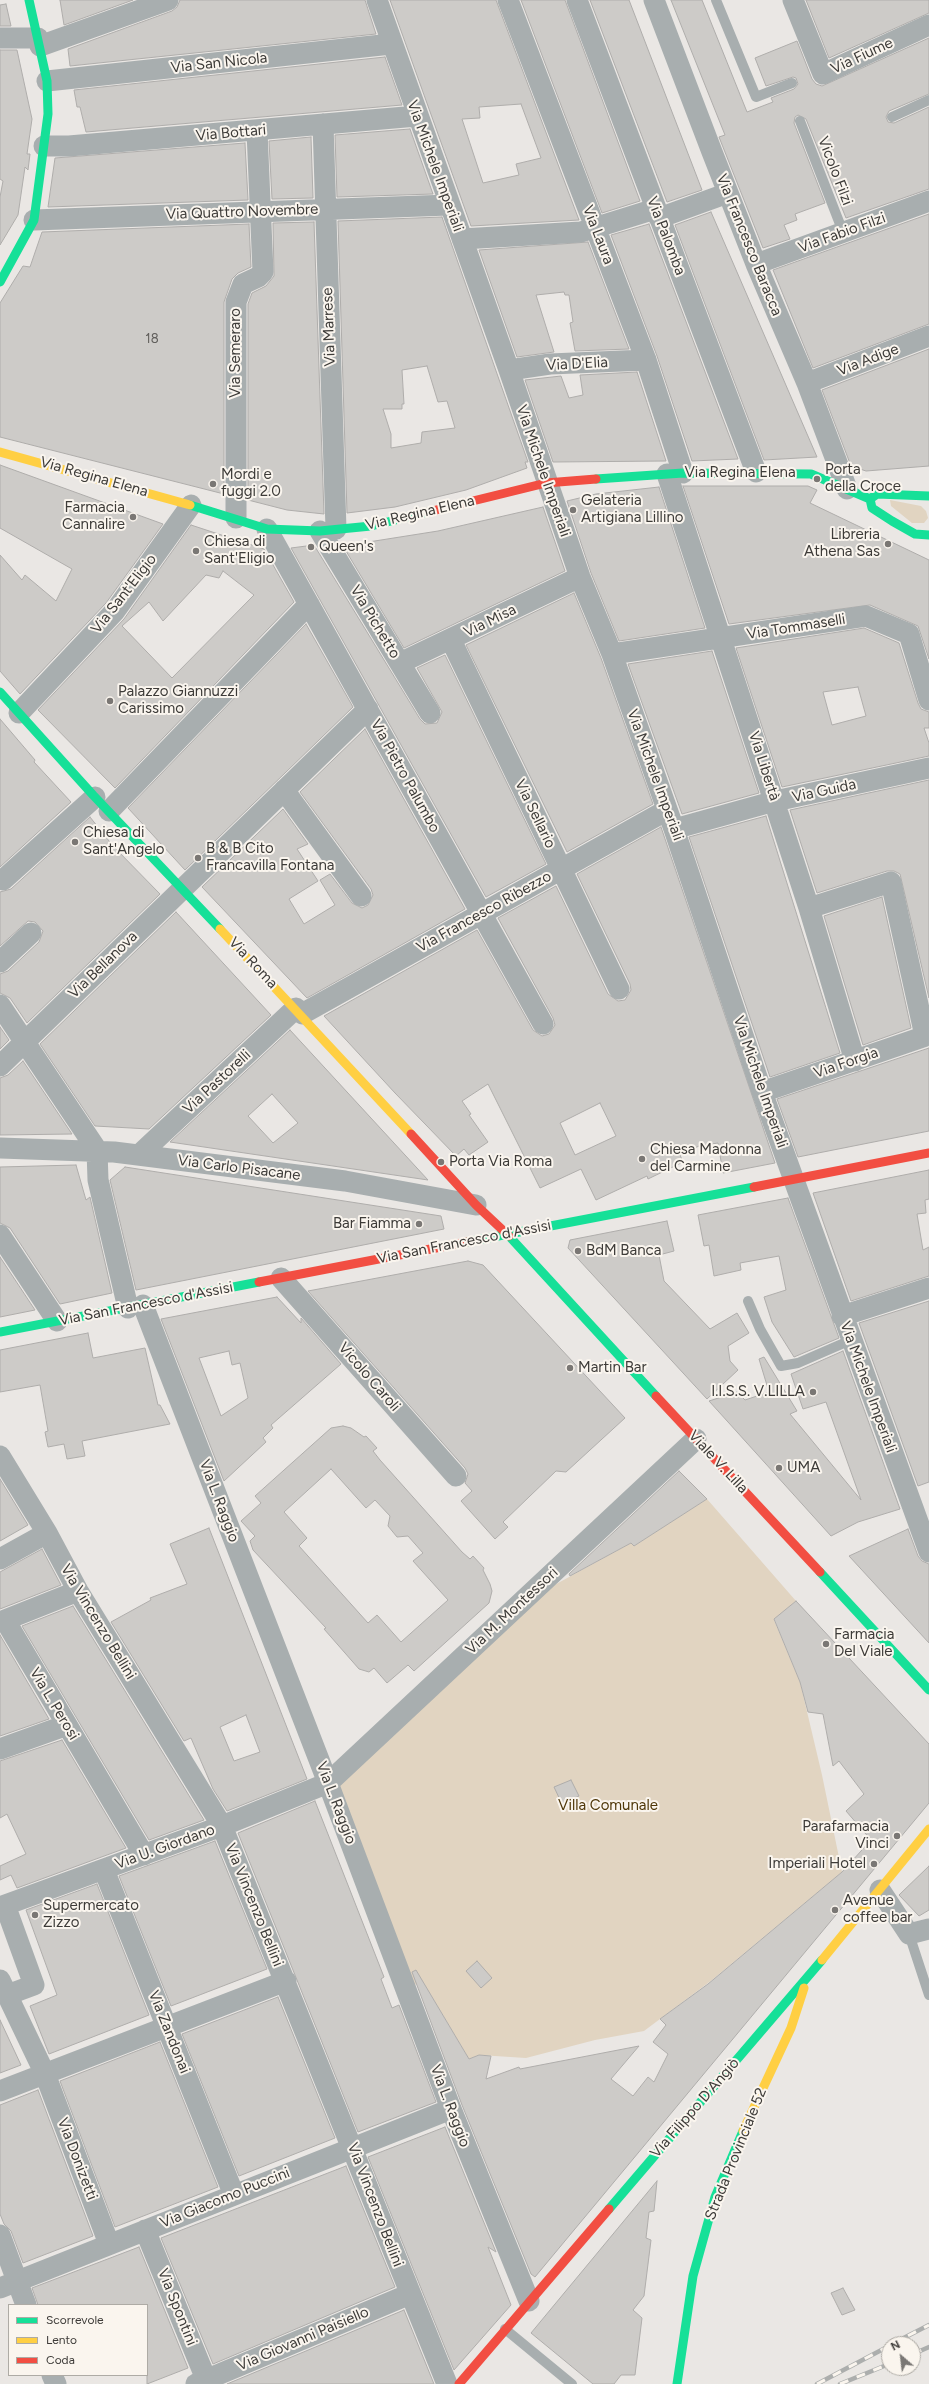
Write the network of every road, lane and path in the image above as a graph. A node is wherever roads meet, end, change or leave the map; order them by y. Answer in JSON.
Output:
{"nodes":[{"id":1,"x":29,"y":0,"type":"edge"},
{"id":2,"x":168,"y":0,"type":"edge"},
{"id":3,"x":377,"y":0,"type":"edge"},
{"id":4,"x":508,"y":0,"type":"edge"},
{"id":5,"x":576,"y":0,"type":"edge"},
{"id":6,"x":654,"y":0,"type":"edge"},
{"id":7,"x":716,"y":0,"type":"edge"},
{"id":8,"x":793,"y":0,"type":"edge"},
{"id":9,"x":140,"y":5,"type":"edge"},
{"id":10,"x":929,"y":25,"type":"edge"},
{"id":11,"x":0,"y":38,"type":"edge"},
{"id":12,"x":39,"y":42,"type":"junction"},
{"id":13,"x":391,"y":44,"type":"junction"},
{"id":14,"x":47,"y":81,"type":"junction"},
{"id":15,"x":792,"y":83,"type":"dead end"},
{"id":16,"x":929,"y":100,"type":"edge"},
{"id":17,"x":417,"y":116,"type":"junction"},
{"id":18,"x":892,"y":117,"type":"dead end"},
{"id":19,"x":800,"y":121,"type":"dead end"},
{"id":20,"x":323,"y":124,"type":"junction"},
{"id":21,"x":257,"y":131,"type":"junction"},
{"id":22,"x":44,"y":146,"type":"junction"},
{"id":23,"x":728,"y":193,"type":"junction"},
{"id":24,"x":929,"y":201,"type":"edge"},
{"id":25,"x":449,"y":205,"type":"junction"},
{"id":26,"x":324,"y":209,"type":"junction"},
{"id":27,"x":260,"y":212,"type":"junction"},
{"id":28,"x":657,"y":213,"type":"junction"},
{"id":29,"x":34,"y":220,"type":"junction"},
{"id":30,"x":596,"y":229,"type":"junction"},
{"id":31,"x":843,"y":232,"type":"junction"},
{"id":32,"x":462,"y":239,"type":"junction"},
{"id":33,"x":756,"y":264,"type":"junction"},
{"id":34,"x":0,"y":282,"type":"edge"},
{"id":35,"x":929,"y":336,"type":"edge"},
{"id":36,"x":646,"y":360,"type":"junction"},
{"id":37,"x":510,"y":370,"type":"junction"},
{"id":38,"x":807,"y":383,"type":"junction"},
{"id":39,"x":0,"y":452,"type":"edge"},
{"id":40,"x":756,"y":472,"type":"junction"},
{"id":41,"x":675,"y":473,"type":"junction"},
{"id":42,"x":546,"y":483,"type":"junction"},
{"id":43,"x":847,"y":489,"type":"junction"},
{"id":44,"x":929,"y":496,"type":"edge"},
{"id":45,"x":870,"y":499,"type":"junction"},
{"id":46,"x":191,"y":505,"type":"junction"},
{"id":47,"x":236,"y":518,"type":"junction"},
{"id":48,"x":266,"y":529,"type":"junction"},
{"id":49,"x":328,"y":530,"type":"junction"},
{"id":50,"x":915,"y":534,"type":"junction"},
{"id":51,"x":929,"y":535,"type":"edge"},
{"id":52,"x":929,"y":540,"type":"edge"},
{"id":53,"x":580,"y":577,"type":"junction"},
{"id":54,"x":309,"y":604,"type":"junction"},
{"id":55,"x":722,"y":638,"type":"junction"},
{"id":56,"x":451,"y":640,"type":"junction"},
{"id":57,"x":612,"y":654,"type":"junction"},
{"id":58,"x":400,"y":663,"type":"junction"},
{"id":59,"x":0,"y":692,"type":"edge"},
{"id":60,"x":929,"y":700,"type":"edge"},
{"id":61,"x":368,"y":709,"type":"junction"},
{"id":62,"x":19,"y":713,"type":"junction"},
{"id":63,"x":430,"y":713,"type":"dead end"},
{"id":64,"x":929,"y":768,"type":"edge"},
{"id":65,"x":284,"y":790,"type":"junction"},
{"id":66,"x":775,"y":801,"type":"junction"},
{"id":67,"x":102,"y":804,"type":"junction"},
{"id":68,"x":667,"y":810,"type":"junction"},
{"id":69,"x":674,"y":830,"type":"junction"},
{"id":70,"x":562,"y":869,"type":"junction"},
{"id":71,"x":3,"y":880,"type":"dead end"},
{"id":72,"x":182,"y":888,"type":"junction"},
{"id":73,"x":361,"y":896,"type":"dead end"},
{"id":74,"x":809,"y":908,"type":"junction"},
{"id":75,"x":482,"y":914,"type":"junction"},
{"id":76,"x":31,"y":933,"type":"dead end"},
{"id":77,"x":0,"y":962,"type":"edge"},
{"id":78,"x":619,"y":989,"type":"dead end"},
{"id":79,"x":0,"y":1005,"type":"edge"},
{"id":80,"x":299,"y":1011,"type":"junction"},
{"id":81,"x":543,"y":1024,"type":"dead end"},
{"id":82,"x":927,"y":1035,"type":"edge"},
{"id":83,"x":24,"y":1042,"type":"junction"},
{"id":84,"x":855,"y":1061,"type":"junction"},
{"id":85,"x":0,"y":1066,"type":"edge"},
{"id":86,"x":762,"y":1092,"type":"junction"},
{"id":87,"x":0,"y":1148,"type":"edge"},
{"id":88,"x":97,"y":1150,"type":"junction"},
{"id":89,"x":929,"y":1153,"type":"edge"},
{"id":90,"x":139,"y":1155,"type":"junction"},
{"id":91,"x":794,"y":1178,"type":"junction"},
{"id":92,"x":476,"y":1205,"type":"junction"},
{"id":93,"x":507,"y":1234,"type":"junction"},
{"id":94,"x":0,"y":1235,"type":"edge"},
{"id":95,"x":281,"y":1278,"type":"junction"},
{"id":96,"x":929,"y":1288,"type":"edge"},
{"id":97,"x":748,"y":1301,"type":"dead end"},
{"id":98,"x":136,"y":1306,"type":"junction"},
{"id":99,"x":842,"y":1316,"type":"junction"},
{"id":100,"x":57,"y":1321,"type":"junction"},
{"id":101,"x":0,"y":1332,"type":"edge"},
{"id":102,"x":851,"y":1340,"type":"junction"},
{"id":103,"x":696,"y":1439,"type":"junction"},
{"id":104,"x":0,"y":1456,"type":"edge"},
{"id":105,"x":456,"y":1476,"type":"dead end"},
{"id":106,"x":923,"y":1516,"type":"edge"},
{"id":107,"x":47,"y":1533,"type":"junction"},
{"id":108,"x":929,"y":1552,"type":"edge"},
{"id":109,"x":0,"y":1559,"type":"edge"},
{"id":110,"x":78,"y":1591,"type":"junction"},
{"id":111,"x":929,"y":1690,"type":"edge"},
{"id":112,"x":67,"y":1725,"type":"junction"},
{"id":113,"x":0,"y":1749,"type":"edge"},
{"id":114,"x":328,"y":1783,"type":"junction"},
{"id":115,"x":222,"y":1826,"type":"junction"},
{"id":116,"x":929,"y":1830,"type":"edge"},
{"id":117,"x":144,"y":1855,"type":"junction"},
{"id":118,"x":104,"y":1870,"type":"junction"},
{"id":119,"x":880,"y":1890,"type":"junction"},
{"id":120,"x":3,"y":1906,"type":"edge"},
{"id":121,"x":929,"y":1929,"type":"edge"},
{"id":122,"x":909,"y":1934,"type":"junction"},
{"id":123,"x":808,"y":1977,"type":"junction"},
{"id":124,"x":286,"y":1981,"type":"junction"},
{"id":125,"x":4,"y":1988,"type":"edge"},
{"id":126,"x":929,"y":1995,"type":"edge"},
{"id":127,"x":167,"y":2027,"type":"junction"},
{"id":128,"x":45,"y":2074,"type":"junction"},
{"id":129,"x":0,"y":2091,"type":"edge"},
{"id":130,"x":451,"y":2109,"type":"junction"},
{"id":131,"x":353,"y":2148,"type":"junction"},
{"id":132,"x":234,"y":2195,"type":"junction"},
{"id":133,"x":145,"y":2230,"type":"junction"},
{"id":134,"x":0,"y":2235,"type":"edge"},
{"id":135,"x":109,"y":2244,"type":"junction"},
{"id":136,"x":9,"y":2284,"type":"edge"},
{"id":137,"x":410,"y":2294,"type":"junction"},
{"id":138,"x":529,"y":2301,"type":"junction"},
{"id":139,"x":25,"y":2304,"type":"edge"},
{"id":140,"x":505,"y":2328,"type":"junction"},
{"id":141,"x":203,"y":2383,"type":"edge"},
{"id":142,"x":447,"y":2384,"type":"edge"},
{"id":143,"x":459,"y":2384,"type":"edge"},
{"id":144,"x":572,"y":2384,"type":"edge"},
{"id":145,"x":677,"y":2384,"type":"edge"}],
"edges":[{"from":1,"to":12,"type":"street"},
{"from":2,"to":9,"type":"street"},
{"from":3,"to":13,"type":"street","name":"Via Michele Imperiali"},
{"from":4,"to":30,"type":"street","name":"Via Laura"},
{"from":5,"to":28,"type":"street","name":"Via Palomba"},
{"from":6,"to":23,"type":"street","name":"Via Francesco Baracca"},
{"from":7,"to":15,"type":"lane"},
{"from":8,"to":10,"type":"street","name":"Via Fiume"},
{"from":9,"to":12,"type":"street"},
{"from":11,"to":12,"type":"street"},
{"from":12,"to":14,"type":"street"},
{"from":13,"to":14,"type":"street","name":"Via San Nicola"},
{"from":13,"to":17,"type":"street","name":"Via Michele Imperiali"},
{"from":14,"to":22,"type":"street"},
{"from":16,"to":18,"type":"lane"},
{"from":17,"to":20,"type":"street","name":"Via Bottari"},
{"from":17,"to":25,"type":"street","name":"Via Michele Imperiali"},
{"from":19,"to":31,"type":"lane","name":"Vicolo Filzi"},
{"from":20,"to":21,"type":"street","name":"Via Bottari"},
{"from":20,"to":26,"type":"street","name":"Via Marrese"},
{"from":21,"to":22,"type":"street","name":"Via Bottari"},
{"from":21,"to":27,"type":"street","name":"Via Semeraro"},
{"from":22,"to":29,"type":"street"},
{"from":23,"to":28,"type":"street"},
{"from":23,"to":33,"type":"street","name":"Via Francesco Baracca"},
{"from":24,"to":31,"type":"street","name":"Via Fabio Filzi"},
{"from":25,"to":26,"type":"street","name":"Via Quattro Novembre"},
{"from":25,"to":32,"type":"street","name":"Via Michele Imperiali"},
{"from":26,"to":27,"type":"street","name":"Via Quattro Novembre"},
{"from":26,"to":49,"type":"street","name":"Via Marrese"},
{"from":27,"to":29,"type":"street","name":"Via Quattro Novembre"},
{"from":27,"to":47,"type":"street","name":"Via Semeraro"},
{"from":28,"to":30,"type":"street"},
{"from":28,"to":40,"type":"street","name":"Via Palomba"},
{"from":29,"to":34,"type":"street"},
{"from":30,"to":32,"type":"street"},
{"from":30,"to":36,"type":"street","name":"Via Laura"},
{"from":31,"to":33,"type":"street","name":"Via Fabio Filzi"},
{"from":32,"to":37,"type":"street","name":"Via Michele Imperiali"},
{"from":33,"to":38,"type":"street","name":"Via Francesco Baracca"},
{"from":35,"to":38,"type":"street","name":"Via Adige"},
{"from":36,"to":37,"type":"street","name":"Via D'Elia"},
{"from":36,"to":41,"type":"street","name":"Via Laura"},
{"from":37,"to":42,"type":"street","name":"Via Michele Imperiali"},
{"from":38,"to":43,"type":"street","name":"Via Francesco Baracca"},
{"from":39,"to":46,"type":"street","name":"Via Regina Elena"},
{"from":40,"to":41,"type":"street","name":"Via Regina Elena"},
{"from":40,"to":43,"type":"street","name":"Via Regina Elena"},
{"from":41,"to":42,"type":"street","name":"Via Regina Elena"},
{"from":41,"to":55,"type":"street","name":"Via Libertà"},
{"from":42,"to":49,"type":"street","name":"Via Regina Elena"},
{"from":42,"to":53,"type":"street","name":"Via Michele Imperiali"},
{"from":43,"to":45,"type":"street","name":"Via Regina Elena"},
{"from":44,"to":45,"type":"street"},
{"from":45,"to":50,"type":"street"},
{"from":46,"to":47,"type":"street","name":"Via Regina Elena"},
{"from":46,"to":62,"type":"street","name":"Via Sant'Eligio"},
{"from":47,"to":48,"type":"street","name":"Via Regina Elena"},
{"from":48,"to":49,"type":"street","name":"Via Regina Elena"},
{"from":48,"to":54,"type":"street","name":"Via Pietro Palumbo"},
{"from":49,"to":58,"type":"street","name":"Via Pichetto"},
{"from":50,"to":51,"type":"street"},
{"from":50,"to":52,"type":"street"},
{"from":53,"to":56,"type":"street","name":"Via Misa"},
{"from":53,"to":57,"type":"street","name":"Via Michele Imperiali"},
{"from":54,"to":61,"type":"street","name":"Via Pietro Palumbo"},
{"from":54,"to":67,"type":"street"},
{"from":55,"to":57,"type":"street","name":"Via Tommaselli"},
{"from":55,"to":60,"type":"street","name":"Via Tommaselli"},
{"from":55,"to":66,"type":"street","name":"Via Libertà"},
{"from":56,"to":58,"type":"street","name":"Via Misa"},
{"from":56,"to":70,"type":"street","name":"Via Sellario"},
{"from":57,"to":68,"type":"street","name":"Via Michele Imperiali"},
{"from":58,"to":63,"type":"street","name":"Via Pichetto"},
{"from":59,"to":62,"type":"street","name":"Via Roma"},
{"from":61,"to":65,"type":"street","name":"Via Bellanova"},
{"from":61,"to":75,"type":"street","name":"Via Pietro Palumbo"},
{"from":62,"to":67,"type":"street","name":"Via Roma"},
{"from":64,"to":66,"type":"street","name":"Via Guida"},
{"from":65,"to":72,"type":"street","name":"Via Bellanova"},
{"from":65,"to":73,"type":"street"},
{"from":66,"to":69,"type":"street","name":"Via Guida"},
{"from":66,"to":74,"type":"street","name":"Via Libertà"},
{"from":67,"to":71,"type":"street"},
{"from":67,"to":72,"type":"street","name":"Via Roma"},
{"from":68,"to":69,"type":"street","name":"Via Michele Imperiali"},
{"from":68,"to":70,"type":"street","name":"Via Francesco Ribezzo"},
{"from":69,"to":86,"type":"street","name":"Via Michele Imperiali"},
{"from":70,"to":75,"type":"street","name":"Via Francesco Ribezzo"},
{"from":70,"to":78,"type":"street","name":"Via Sellario"},
{"from":72,"to":80,"type":"street","name":"Via Roma"},
{"from":72,"to":83,"type":"street","name":"Via Bellanova"},
{"from":74,"to":82,"type":"street"},
{"from":74,"to":84,"type":"street","name":"Via Libertà"},
{"from":75,"to":80,"type":"street","name":"Via Francesco Ribezzo"},
{"from":75,"to":81,"type":"street","name":"Via Pietro Palumbo"},
{"from":76,"to":77,"type":"street"},
{"from":79,"to":83,"type":"street"},
{"from":80,"to":90,"type":"street","name":"Via Pastorelli"},
{"from":80,"to":92,"type":"street","name":"Via Roma"},
{"from":82,"to":84,"type":"street","name":"Via Forgia"},
{"from":83,"to":85,"type":"street","name":"Via Bellanova"},
{"from":83,"to":88,"type":"street"},
{"from":84,"to":86,"type":"street","name":"Via Forgia"},
{"from":86,"to":91,"type":"street","name":"Via Michele Imperiali"},
{"from":87,"to":88,"type":"street","name":"Via Carlo Pisacane"},
{"from":88,"to":90,"type":"street","name":"Via Carlo Pisacane"},
{"from":88,"to":98,"type":"street","name":"Via L. Raggio"},
{"from":89,"to":91,"type":"street","name":"Via San Francesco d'Assisi"},
{"from":90,"to":92,"type":"street","name":"Via Carlo Pisacane"},
{"from":91,"to":93,"type":"street","name":"Via San Francesco d'Assisi"},
{"from":91,"to":99,"type":"street","name":"Via Michele Imperiali"},
{"from":92,"to":93,"type":"street","name":"Via Roma"},
{"from":93,"to":95,"type":"street","name":"Via San Francesco d'Assisi"},
{"from":93,"to":103,"type":"street","name":"Viale V. Lilla"},
{"from":94,"to":100,"type":"street"},
{"from":95,"to":98,"type":"street","name":"Via San Francesco d'Assisi"},
{"from":95,"to":105,"type":"street","name":"Vicolo Caroli"},
{"from":96,"to":99,"type":"street"},
{"from":97,"to":102,"type":"lane"},
{"from":98,"to":100,"type":"street","name":"Via San Francesco d'Assisi"},
{"from":98,"to":114,"type":"street","name":"Via L. Raggio"},
{"from":99,"to":102,"type":"street","name":"Via Michele Imperiali"},
{"from":100,"to":101,"type":"street","name":"Via San Francesco d'Assisi"},
{"from":102,"to":106,"type":"street","name":"Via Michele Imperiali"},
{"from":103,"to":111,"type":"street","name":"Viale V. Lilla"},
{"from":103,"to":114,"type":"street","name":"Via M. Montessori"},
{"from":104,"to":107,"type":"street","name":"Via Vincenzo Bellini"},
{"from":106,"to":108,"type":"street","name":"Via Michele Imperiali"},
{"from":107,"to":109,"type":"street"},
{"from":107,"to":110,"type":"street","name":"Via Vincenzo Bellini"},
{"from":110,"to":112,"type":"street","name":"Via L. Perosi"},
{"from":110,"to":115,"type":"street","name":"Via Vincenzo Bellini"},
{"from":112,"to":113,"type":"street"},
{"from":112,"to":117,"type":"street","name":"Via L. Perosi"},
{"from":114,"to":115,"type":"street","name":"Via U. Giordano"},
{"from":114,"to":130,"type":"street","name":"Via L. Raggio"},
{"from":115,"to":117,"type":"street","name":"Via U. Giordano"},
{"from":115,"to":124,"type":"street","name":"Via Vincenzo Bellini"},
{"from":116,"to":119,"type":"street","name":"Via Filippo D'Angiò"},
{"from":117,"to":118,"type":"street","name":"Via U. Giordano"},
{"from":118,"to":120,"type":"street","name":"Via U. Giordano"},
{"from":118,"to":127,"type":"street","name":"Via Zandonai"},
{"from":119,"to":122,"type":"street"},
{"from":119,"to":123,"type":"street","name":"Via Filippo D'Angiò"},
{"from":120,"to":125,"type":"street"},
{"from":121,"to":122,"type":"street"},
{"from":122,"to":126,"type":"lane"},
{"from":123,"to":138,"type":"street","name":"Via Filippo D'Angiò"},
{"from":123,"to":145,"type":"street","name":"Strada Provinciale 52"},
{"from":124,"to":127,"type":"street"},
{"from":124,"to":131,"type":"street","name":"Via Vincenzo Bellini"},
{"from":125,"to":128,"type":"street","name":"Via Donizetti"},
{"from":127,"to":128,"type":"street"},
{"from":127,"to":132,"type":"street","name":"Via Zandonai"},
{"from":128,"to":129,"type":"street"},
{"from":128,"to":135,"type":"street","name":"Via Donizetti"},
{"from":130,"to":131,"type":"street","name":"Via Giacomo Puccini"},
{"from":130,"to":138,"type":"street","name":"Via L. Raggio"},
{"from":131,"to":132,"type":"street","name":"Via Giacomo Puccini"},
{"from":131,"to":137,"type":"street","name":"Via Vincenzo Bellini"},
{"from":132,"to":133,"type":"street","name":"Via Giacomo Puccini"},
{"from":133,"to":135,"type":"street","name":"Via Giacomo Puccini"},
{"from":133,"to":141,"type":"street","name":"Via Spontini"},
{"from":134,"to":136,"type":"street"},
{"from":135,"to":136,"type":"street","name":"Via Giacomo Puccini"},
{"from":136,"to":139,"type":"street"},
{"from":137,"to":141,"type":"street","name":"Via Giovanni Paisiello"},
{"from":137,"to":142,"type":"street","name":"Via Vincenzo Bellini"},
{"from":138,"to":140,"type":"street","name":"Via Filippo D'Angiò"},
{"from":140,"to":143,"type":"street","name":"Via Filippo D'Angiò"},
{"from":140,"to":144,"type":"lane"}]}
